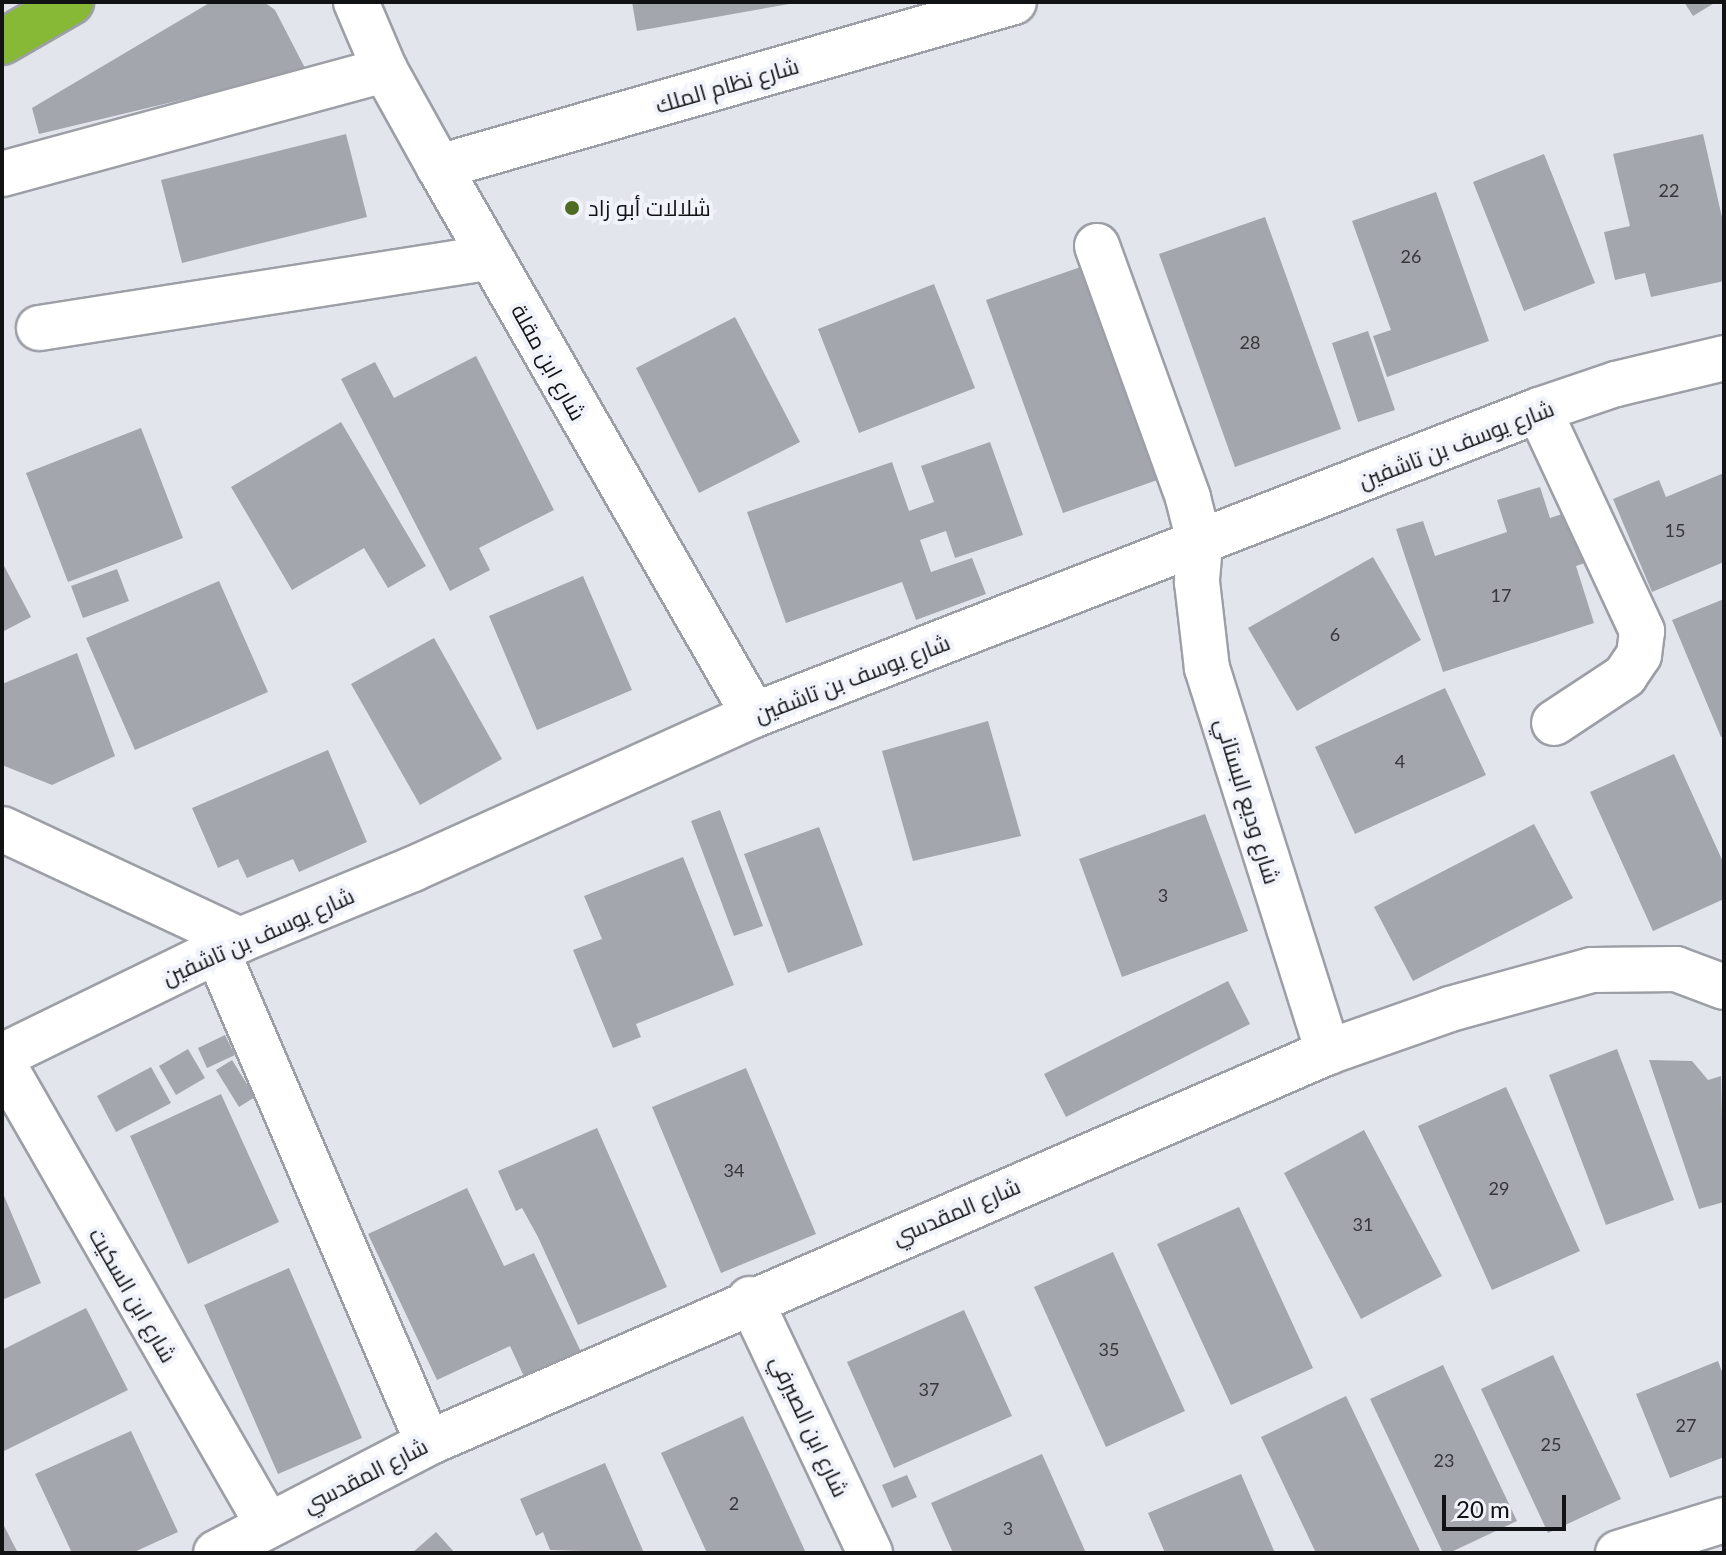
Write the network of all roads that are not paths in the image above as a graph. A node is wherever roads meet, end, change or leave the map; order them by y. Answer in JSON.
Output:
{"nodes":[{"id":1,"x":71,"y":2,"type":"edge"},
{"id":2,"x":356,"y":2,"type":"edge"},
{"id":3,"x":1014,"y":2,"type":"edge"},
{"id":4,"x":2,"y":42,"type":"edge"},
{"id":5,"x":385,"y":70,"type":"junction"},
{"id":6,"x":439,"y":167,"type":"junction"},
{"id":7,"x":2,"y":174,"type":"edge"},
{"id":8,"x":1097,"y":246,"type":"dead end"},
{"id":9,"x":490,"y":257,"type":"junction"},
{"id":10,"x":39,"y":328,"type":"dead end"},
{"id":11,"x":1724,"y":358,"type":"edge"},
{"id":12,"x":1539,"y":410,"type":"junction"},
{"id":13,"x":1200,"y":545,"type":"junction"},
{"id":14,"x":754,"y":715,"type":"junction"},
{"id":15,"x":1554,"y":723,"type":"dead end"},
{"id":16,"x":2,"y":829,"type":"edge"},
{"id":17,"x":228,"y":946,"type":"junction"},
{"id":18,"x":1724,"y":987,"type":"edge"},
{"id":19,"x":1328,"y":1052,"type":"junction"},
{"id":20,"x":2,"y":1056,"type":"edge"},
{"id":21,"x":2,"y":1062,"type":"edge"},
{"id":22,"x":750,"y":1299,"type":"junction"},
{"id":23,"x":428,"y":1443,"type":"junction"},
{"id":24,"x":1724,"y":1520,"type":"edge"},
{"id":25,"x":268,"y":1525,"type":"junction"},
{"id":26,"x":216,"y":1553,"type":"edge"},
{"id":27,"x":870,"y":1553,"type":"edge"},
{"id":28,"x":1618,"y":1553,"type":"edge"}],
"edges":[{"from":1,"to":4,"type":"highway"},
{"from":2,"to":5,"type":"street","name":"شارع ابن مقلة"},
{"from":3,"to":6,"type":"street","name":"شارع نظام الملك"},
{"from":5,"to":6,"type":"street","name":"شارع ابن مقلة"},
{"from":5,"to":7,"type":"street"},
{"from":6,"to":9,"type":"street","name":"شارع ابن مقلة"},
{"from":8,"to":13,"type":"street","name":"شارع وديع البستاني"},
{"from":9,"to":10,"type":"street"},
{"from":9,"to":14,"type":"street","name":"شارع ابن مقلة"},
{"from":11,"to":12,"type":"street","name":"شارع يوسف بن تاشفين"},
{"from":12,"to":13,"type":"street","name":"شارع يوسف بن تاشفين"},
{"from":12,"to":15,"type":"street"},
{"from":13,"to":14,"type":"street","name":"شارع يوسف بن تاشفين"},
{"from":13,"to":19,"type":"street","name":"شارع وديع البستاني"},
{"from":14,"to":17,"type":"street","name":"شارع يوسف بن تاشفين"},
{"from":16,"to":17,"type":"street"},
{"from":17,"to":20,"type":"street","name":"شارع يوسف بن تاشفين"},
{"from":17,"to":23,"type":"street"},
{"from":18,"to":19,"type":"street","name":"شارع المقدسي"},
{"from":19,"to":22,"type":"street","name":"شارع المقدسي"},
{"from":21,"to":25,"type":"street","name":"شارع ابن السكيت"},
{"from":22,"to":23,"type":"street","name":"شارع المقدسي"},
{"from":22,"to":27,"type":"street","name":"شارع ابن الصيرفي"},
{"from":23,"to":25,"type":"street","name":"شارع المقدسي"},
{"from":24,"to":28,"type":"street"},
{"from":25,"to":26,"type":"street","name":"شارع المقدسي"}]}
